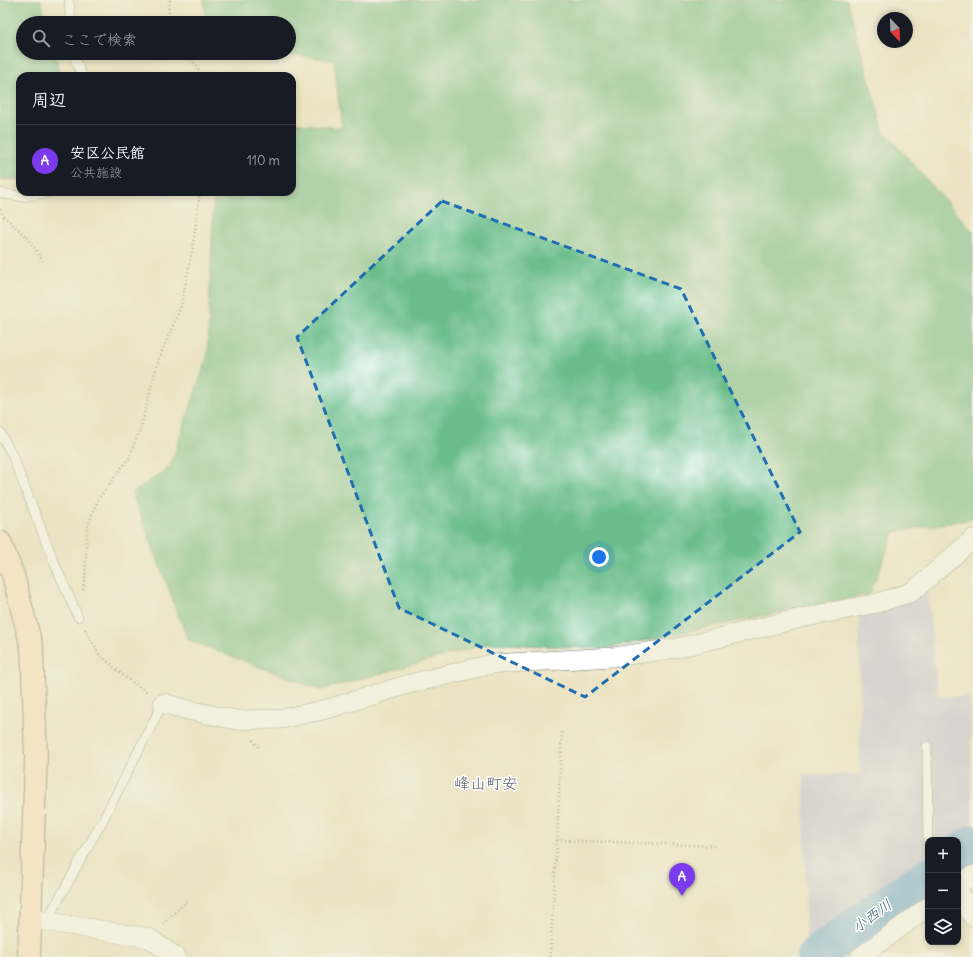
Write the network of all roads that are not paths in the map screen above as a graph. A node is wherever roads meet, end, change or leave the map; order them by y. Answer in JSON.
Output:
{"nodes":[{"id":1,"x":69,"y":0,"type":"edge"},
{"id":2,"x":70,"y":16,"type":"edge"},
{"id":3,"x":76,"y":60,"type":"edge"},
{"id":4,"x":80,"y":72,"type":"edge"},
{"id":5,"x":0,"y":194,"type":"edge"},
{"id":6,"x":16,"y":196,"type":"edge"},
{"id":7,"x":16,"y":196,"type":"edge"},
{"id":8,"x":29,"y":196,"type":"edge"},
{"id":9,"x":1,"y":436,"type":"edge"},
{"id":10,"x":973,"y":539,"type":"edge"},
{"id":11,"x":0,"y":542,"type":"edge"},
{"id":12,"x":6,"y":577,"type":"edge"},
{"id":13,"x":78,"y":617,"type":"road end"},
{"id":14,"x":163,"y":703,"type":"joint"},
{"id":15,"x":927,"y":746,"type":"dead end"},
{"id":16,"x":928,"y":837,"type":"edge"},
{"id":17,"x":973,"y":875,"type":"edge"},
{"id":18,"x":961,"y":883,"type":"edge"},
{"id":19,"x":961,"y":895,"type":"edge"},
{"id":20,"x":925,"y":909,"type":"edge"},
{"id":21,"x":973,"y":917,"type":"edge"},
{"id":22,"x":39,"y":920,"type":"junction"},
{"id":23,"x":29,"y":957,"type":"edge"},
{"id":24,"x":176,"y":957,"type":"edge"},
{"id":25,"x":860,"y":957,"type":"edge"}],
"edges":[{"from":1,"to":2,"type":"lane"},
{"from":3,"to":4,"type":"lane"},
{"from":5,"to":6,"type":"lane"},
{"from":7,"to":8,"type":"lane"},
{"from":9,"to":13,"type":"lane"},
{"from":10,"to":14,"type":"street"},
{"from":11,"to":12,"type":"street"},
{"from":12,"to":22,"type":"street"},
{"from":14,"to":22,"type":"lane"},
{"from":15,"to":16,"type":"lane"},
{"from":17,"to":18,"type":"street"},
{"from":19,"to":21,"type":"street"},
{"from":20,"to":25,"type":"street"},
{"from":22,"to":23,"type":"street"},
{"from":22,"to":24,"type":"street"}]}
